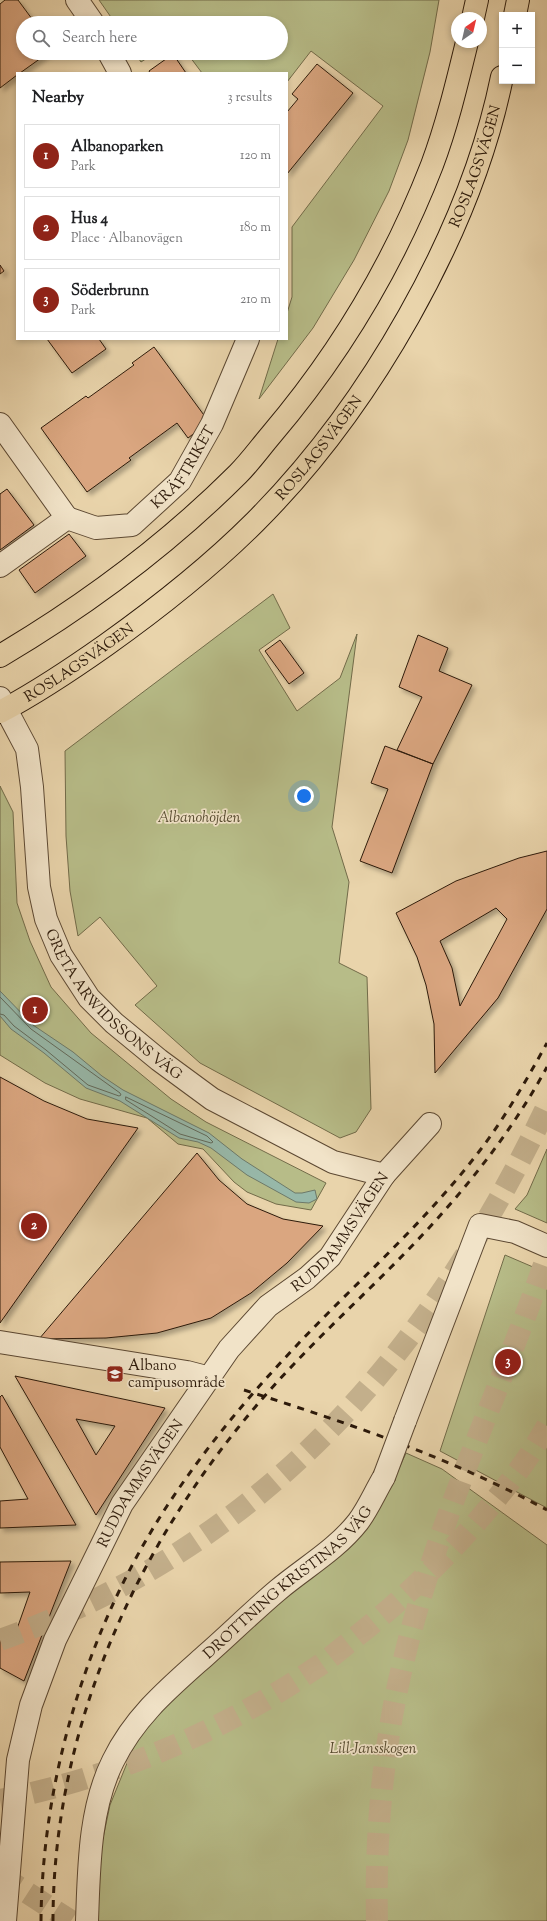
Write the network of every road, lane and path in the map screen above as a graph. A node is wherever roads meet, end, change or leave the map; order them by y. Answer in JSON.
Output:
{"nodes":[{"id":1,"x":76,"y":0,"type":"edge"},
{"id":2,"x":477,"y":0,"type":"edge"},
{"id":3,"x":518,"y":0,"type":"edge"},
{"id":4,"x":474,"y":12,"type":"edge"},
{"id":5,"x":516,"y":12,"type":"edge"},
{"id":6,"x":88,"y":16,"type":"edge"},
{"id":7,"x":466,"y":48,"type":"edge"},
{"id":8,"x":113,"y":60,"type":"edge"},
{"id":9,"x":119,"y":72,"type":"edge"},
{"id":10,"x":501,"y":84,"type":"edge"},
{"id":11,"x":248,"y":340,"type":"edge"},
{"id":12,"x":0,"y":424,"type":"edge"},
{"id":13,"x":67,"y":518,"type":"junction"},
{"id":14,"x":0,"y":566,"type":"edge"},
{"id":15,"x":0,"y":656,"type":"edge"},
{"id":16,"x":2,"y":706,"type":"edge"},
{"id":17,"x":430,"y":1124,"type":"dead end"},
{"id":18,"x":384,"y":1175,"type":"junction"},
{"id":19,"x":547,"y":1246,"type":"edge"},
{"id":20,"x":0,"y":1342,"type":"edge"},
{"id":21,"x":210,"y":1378,"type":"junction"},
{"id":22,"x":5,"y":1921,"type":"edge"},
{"id":23,"x":87,"y":1921,"type":"edge"}],
"edges":[{"from":1,"to":6,"type":"street"},
{"from":2,"to":4,"type":"main road"},
{"from":3,"to":5,"type":"main road"},
{"from":7,"to":15,"type":"main road"},
{"from":8,"to":9,"type":"street"},
{"from":10,"to":16,"type":"main road","name":"ROSLAGSVÄGEN"},
{"from":11,"to":13,"type":"street","name":"KRÄFTRIKET"},
{"from":12,"to":13,"type":"street"},
{"from":13,"to":14,"type":"street"},
{"from":16,"to":18,"type":"street","name":"GRETA ARWIDSSONS VÄG"},
{"from":17,"to":18,"type":"street","name":"RUDDAMMSVÄGEN"},
{"from":18,"to":21,"type":"street","name":"RUDDAMMSVÄGEN"},
{"from":19,"to":23,"type":"street","name":"DROTTNING KRISTINAS VÄG","bridge":true},
{"from":20,"to":21,"type":"street"},
{"from":21,"to":22,"type":"street","name":"RUDDAMMSVÄGEN"}]}
